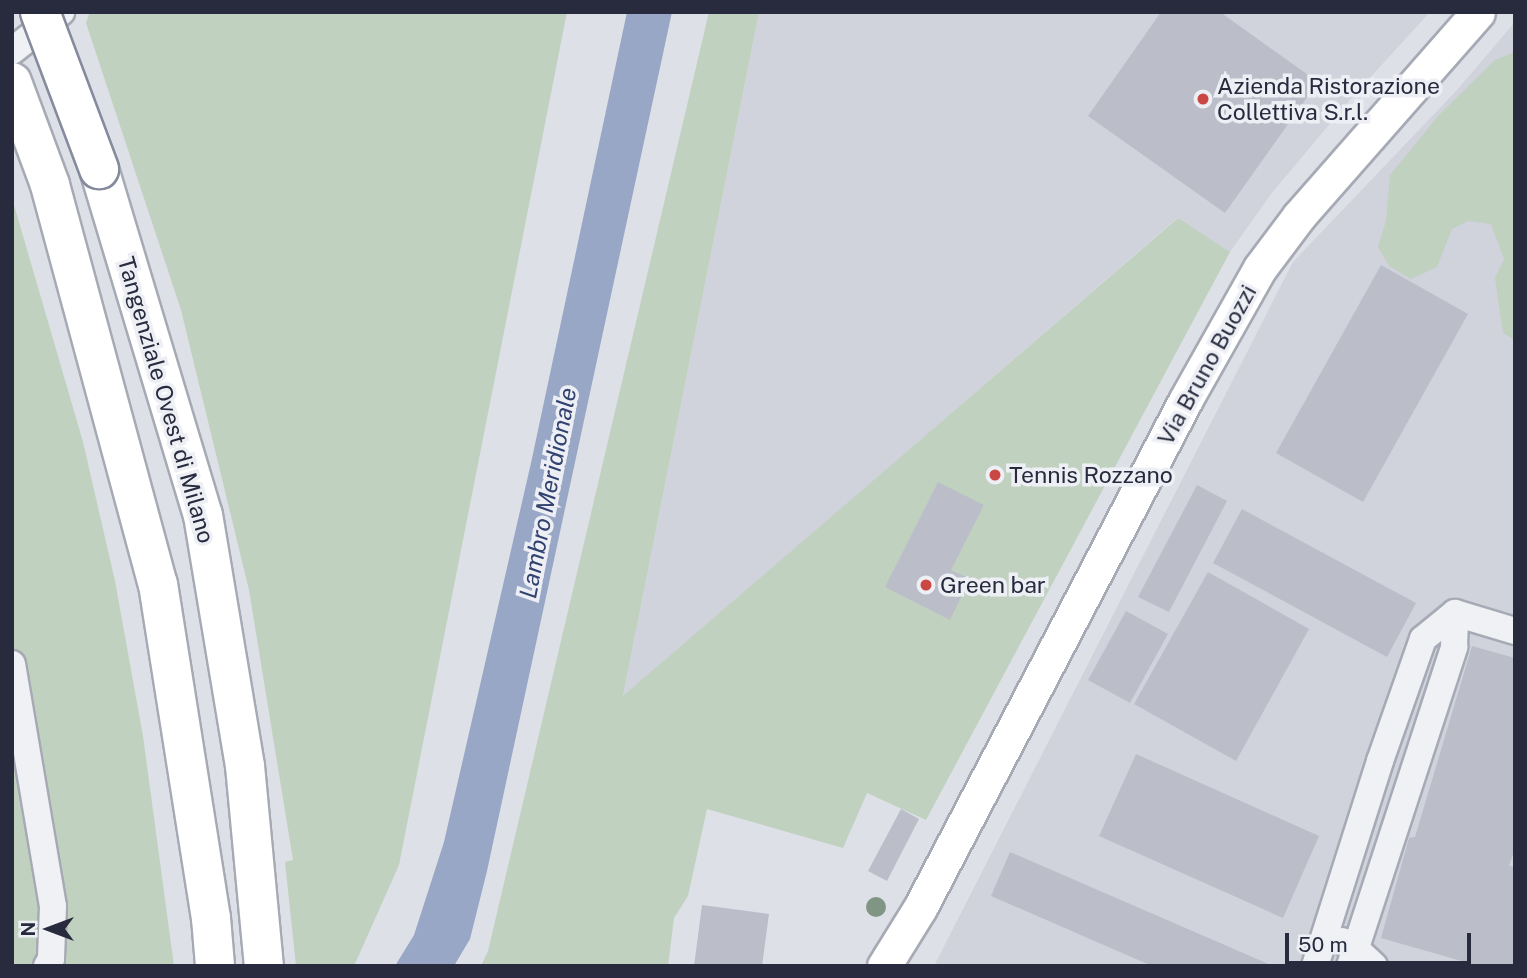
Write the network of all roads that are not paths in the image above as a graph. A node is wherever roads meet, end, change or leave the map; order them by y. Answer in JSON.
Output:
{"nodes":[{"id":1,"x":40,"y":12,"type":"edge"},
{"id":2,"x":61,"y":12,"type":"edge"},
{"id":3,"x":1478,"y":12,"type":"edge"},
{"id":4,"x":12,"y":51,"type":"edge"},
{"id":5,"x":12,"y":82,"type":"edge"},
{"id":6,"x":1455,"y":613,"type":"junction"},
{"id":7,"x":1515,"y":631,"type":"edge"},
{"id":8,"x":12,"y":664,"type":"edge"},
{"id":9,"x":1380,"y":761,"type":"junction"},
{"id":10,"x":1414,"y":775,"type":"junction"},
{"id":11,"x":920,"y":908,"type":"junction"},
{"id":12,"x":1325,"y":932,"type":"junction"},
{"id":13,"x":1360,"y":960,"type":"edge"},
{"id":14,"x":47,"y":966,"type":"edge"},
{"id":15,"x":215,"y":966,"type":"edge"},
{"id":16,"x":264,"y":966,"type":"edge"},
{"id":17,"x":884,"y":966,"type":"edge"},
{"id":18,"x":896,"y":966,"type":"edge"},
{"id":19,"x":1315,"y":966,"type":"edge"}],
"edges":[{"from":1,"to":16,"type":"highway","name":"Tangenziale Ovest di Milano","bridge":true},
{"from":2,"to":4,"type":"street"},
{"from":3,"to":11,"type":"main road","name":"Via Bruno Buozzi"},
{"from":5,"to":15,"type":"highway"},
{"from":6,"to":7,"type":"street"},
{"from":6,"to":9,"type":"street"},
{"from":6,"to":10,"type":"street"},
{"from":8,"to":14,"type":"street"},
{"from":9,"to":10,"type":"street"},
{"from":9,"to":12,"type":"street"},
{"from":10,"to":13,"type":"street"},
{"from":11,"to":17,"type":"main road","name":"Via Bruno Buozzi"},
{"from":11,"to":18,"type":"main road","name":"Via Bruno Buozzi"},
{"from":12,"to":13,"type":"street"},
{"from":12,"to":19,"type":"street"}]}
